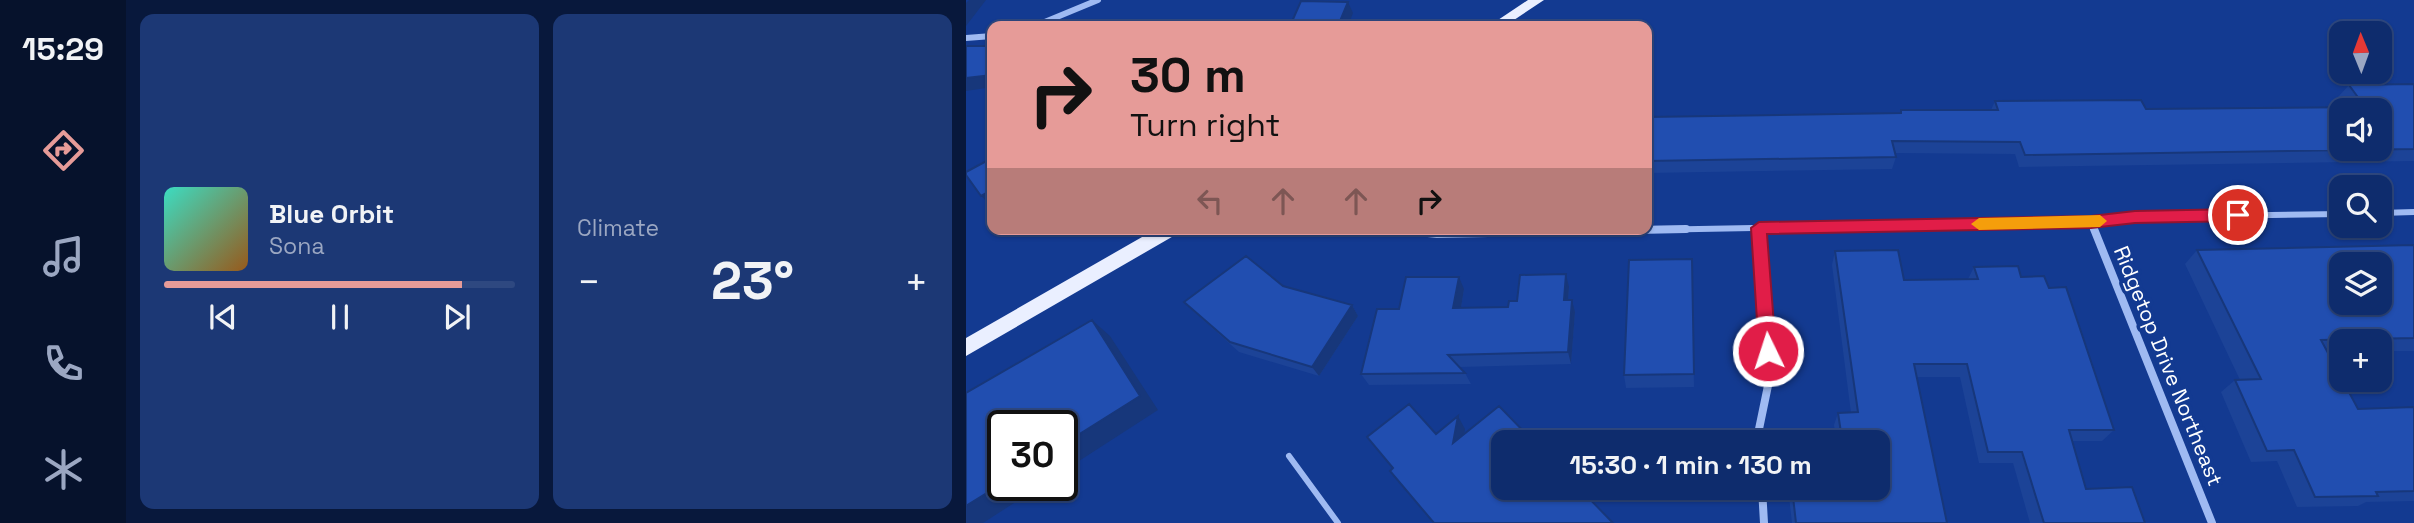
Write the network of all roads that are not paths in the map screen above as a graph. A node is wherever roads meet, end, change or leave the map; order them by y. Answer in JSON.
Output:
{"nodes":[{"id":1,"x":1098,"y":0,"type":"edge"},
{"id":2,"x":1537,"y":0,"type":"edge"},
{"id":3,"x":1047,"y":21,"type":"edge"},
{"id":4,"x":1504,"y":21,"type":"edge"},
{"id":5,"x":987,"y":36,"type":"edge"},
{"id":6,"x":966,"y":38,"type":"edge"},
{"id":7,"x":2414,"y":212,"type":"edge"},
{"id":8,"x":2392,"y":213,"type":"edge"},
{"id":9,"x":2329,"y":214,"type":"edge"},
{"id":10,"x":2091,"y":222,"type":"junction"},
{"id":11,"x":1759,"y":228,"type":"junction"},
{"id":12,"x":1652,"y":230,"type":"edge"},
{"id":13,"x":1161,"y":235,"type":"edge"},
{"id":14,"x":966,"y":348,"type":"edge"},
{"id":15,"x":1759,"y":430,"type":"edge"},
{"id":16,"x":1289,"y":456,"type":"dead end"},
{"id":17,"x":1763,"y":500,"type":"edge"},
{"id":18,"x":1338,"y":523,"type":"edge"},
{"id":19,"x":1764,"y":523,"type":"edge"},
{"id":20,"x":2212,"y":523,"type":"edge"}],
"edges":[{"from":1,"to":3,"type":"street"},
{"from":2,"to":4,"type":"main road"},
{"from":5,"to":6,"type":"street"},
{"from":7,"to":8,"type":"street"},
{"from":9,"to":10,"type":"street"},
{"from":10,"to":11,"type":"street"},
{"from":10,"to":20,"type":"street","name":"Ridgetop Drive Northeast"},
{"from":11,"to":12,"type":"street"},
{"from":11,"to":15,"type":"street"},
{"from":13,"to":14,"type":"main road"},
{"from":16,"to":18,"type":"lane"},
{"from":17,"to":19,"type":"street"}]}
